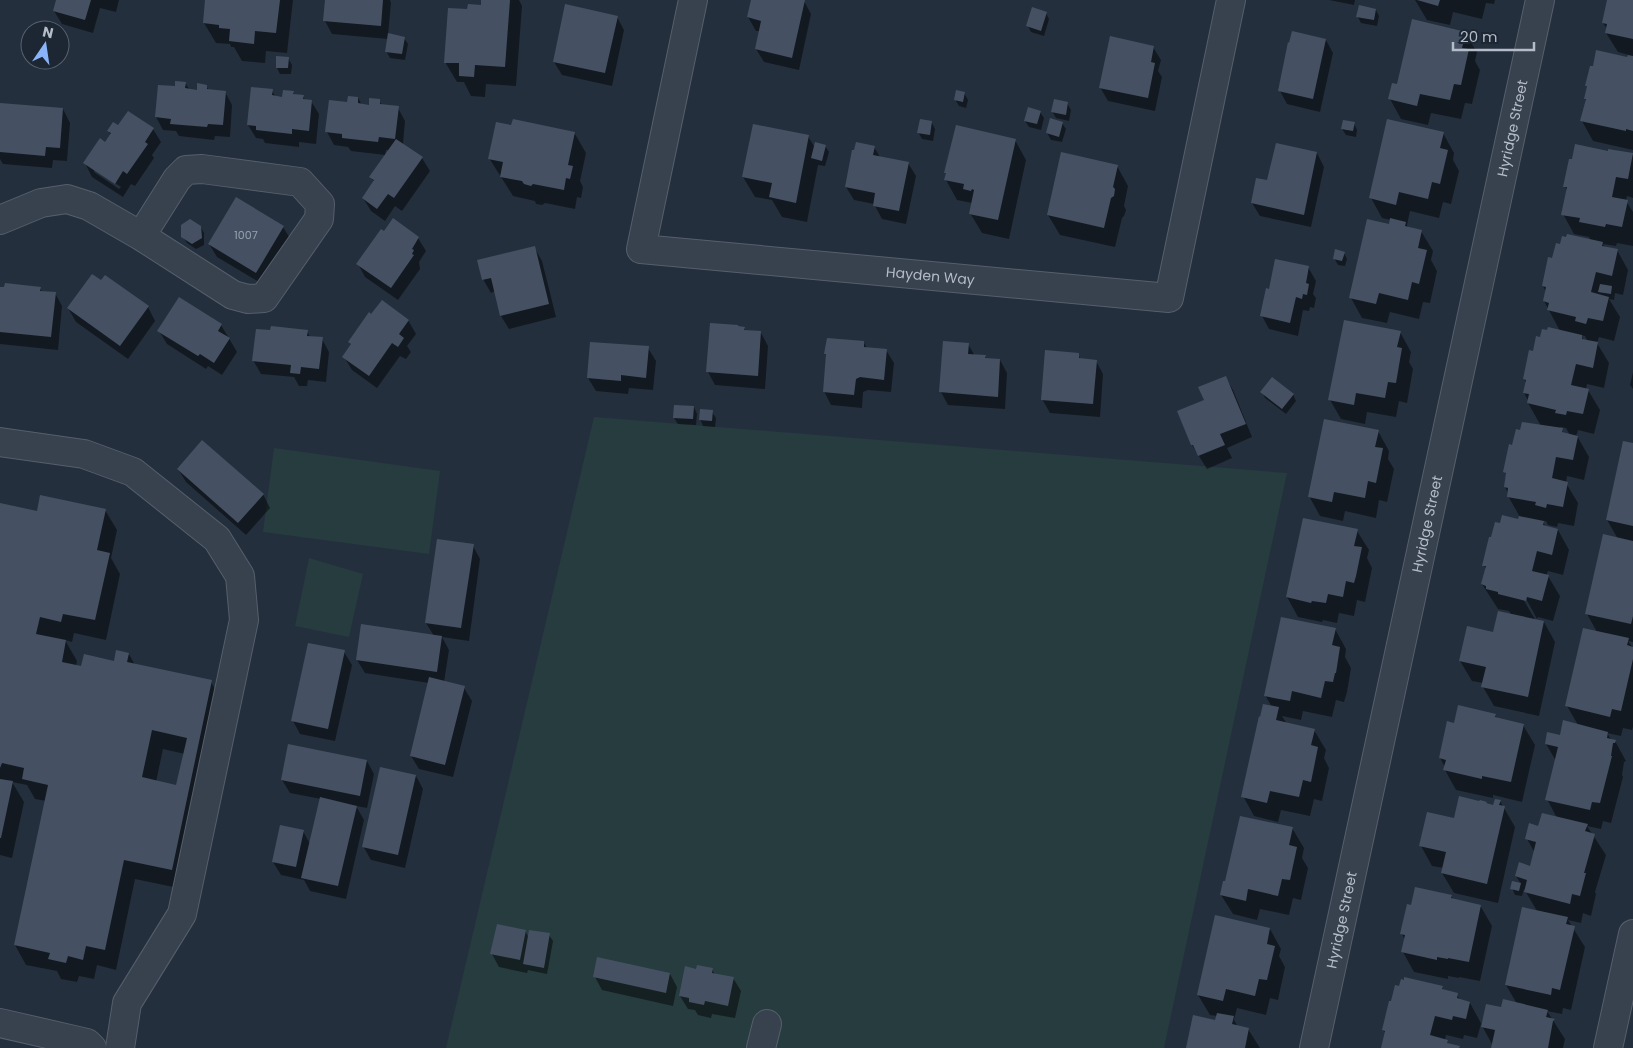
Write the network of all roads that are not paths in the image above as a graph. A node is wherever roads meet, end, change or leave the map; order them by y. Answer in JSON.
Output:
{"nodes":[{"id":1,"x":693,"y":0,"type":"edge"},
{"id":2,"x":1231,"y":0,"type":"edge"},
{"id":3,"x":1540,"y":0,"type":"edge"},
{"id":4,"x":0,"y":220,"type":"edge"},
{"id":5,"x":141,"y":236,"type":"junction"},
{"id":6,"x":0,"y":442,"type":"edge"},
{"id":7,"x":1633,"y":934,"type":"edge"},
{"id":8,"x":0,"y":1022,"type":"edge"},
{"id":9,"x":92,"y":1048,"type":"edge"},
{"id":10,"x":120,"y":1048,"type":"edge"},
{"id":11,"x":1314,"y":1048,"type":"edge"},
{"id":12,"x":1608,"y":1048,"type":"edge"}],
"edges":[{"from":1,"to":2,"type":"street","name":"Hayden Way"},
{"from":3,"to":11,"type":"street","name":"Hyridge Street"},
{"from":4,"to":5,"type":"street"},
{"from":5,"to":5,"type":"street"},
{"from":6,"to":10,"type":"street"},
{"from":7,"to":12,"type":"street"},
{"from":8,"to":9,"type":"street"}]}
